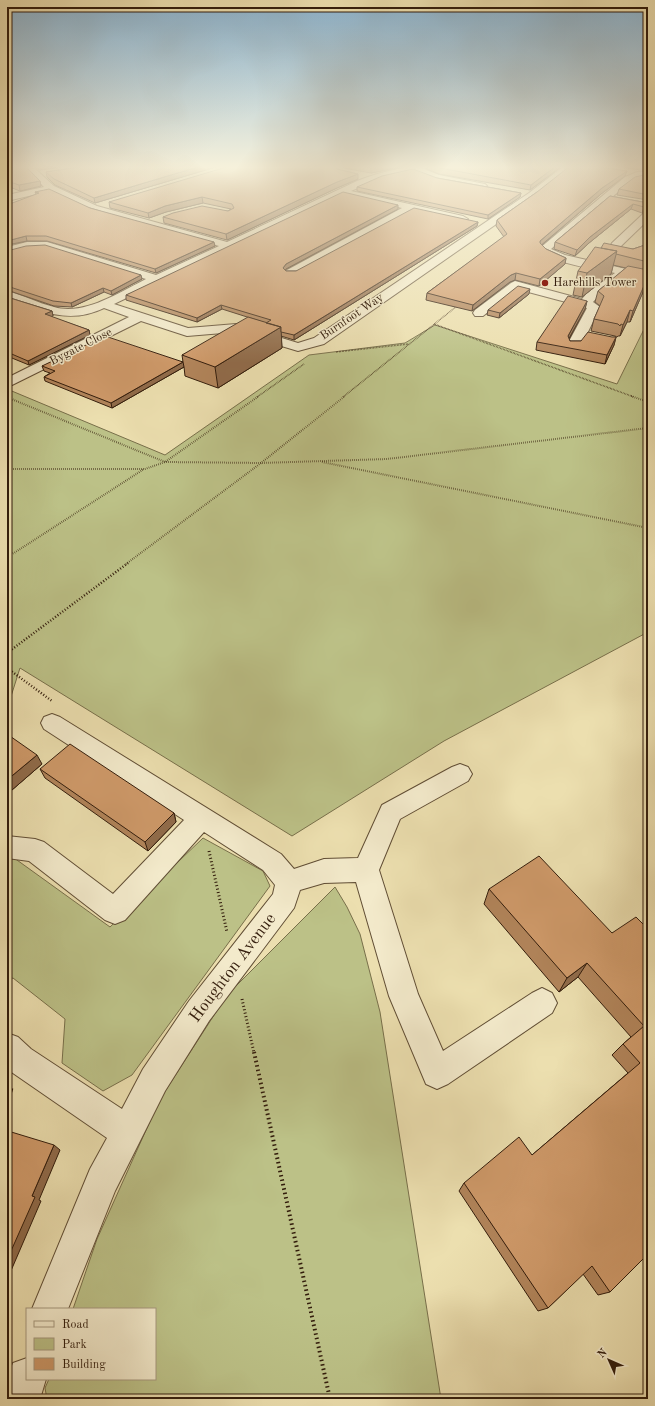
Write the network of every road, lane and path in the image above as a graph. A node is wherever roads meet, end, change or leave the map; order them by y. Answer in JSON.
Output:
{"nodes":[{"id":1,"x":178,"y":232,"type":"edge"},
{"id":2,"x":256,"y":232,"type":"edge"},
{"id":3,"x":366,"y":232,"type":"edge"},
{"id":4,"x":477,"y":232,"type":"edge"},
{"id":5,"x":565,"y":232,"type":"edge"},
{"id":6,"x":630,"y":232,"type":"edge"},
{"id":7,"x":228,"y":245,"type":"junction"},
{"id":8,"x":616,"y":245,"type":"edge"},
{"id":9,"x":7,"y":251,"type":"edge"},
{"id":10,"x":562,"y":258,"type":"junction"},
{"id":11,"x":551,"y":267,"type":"edge"},
{"id":12,"x":623,"y":271,"type":"junction"},
{"id":13,"x":291,"y":272,"type":"edge"},
{"id":14,"x":648,"y":277,"type":"edge"},
{"id":15,"x":157,"y":278,"type":"junction"},
{"id":16,"x":7,"y":295,"type":"edge"},
{"id":17,"x":462,"y":302,"type":"edge"},
{"id":18,"x":585,"y":303,"type":"junction"},
{"id":19,"x":103,"y":304,"type":"junction"},
{"id":20,"x":479,"y":313,"type":"dead end"},
{"id":21,"x":140,"y":316,"type":"junction"},
{"id":22,"x":434,"y":324,"type":"junction"},
{"id":23,"x":195,"y":331,"type":"junction"},
{"id":24,"x":581,"y":334,"type":"junction"},
{"id":25,"x":596,"y":337,"type":"edge"},
{"id":26,"x":319,"y":340,"type":"junction"},
{"id":27,"x":409,"y":344,"type":"junction"},
{"id":28,"x":574,"y":345,"type":"edge"},
{"id":29,"x":194,"y":346,"type":"edge"},
{"id":30,"x":318,"y":355,"type":"junction"},
{"id":31,"x":14,"y":376,"type":"edge"},
{"id":32,"x":7,"y":397,"type":"edge"},
{"id":33,"x":648,"y":402,"type":"edge"},
{"id":34,"x":648,"y":428,"type":"edge"},
{"id":35,"x":317,"y":461,"type":"junction"},
{"id":36,"x":165,"y":462,"type":"junction"},
{"id":37,"x":261,"y":463,"type":"junction"},
{"id":38,"x":7,"y":469,"type":"edge"},
{"id":39,"x":145,"y":469,"type":"junction"},
{"id":40,"x":648,"y":528,"type":"edge"},
{"id":41,"x":7,"y":555,"type":"edge"},
{"id":42,"x":7,"y":653,"type":"edge"},
{"id":43,"x":7,"y":668,"type":"edge"},
{"id":44,"x":53,"y":713,"type":"joint"},
{"id":45,"x":460,"y":774,"type":"dead end"},
{"id":46,"x":202,"y":818,"type":"junction"},
{"id":47,"x":7,"y":847,"type":"edge"},
{"id":48,"x":366,"y":870,"type":"junction"},
{"id":49,"x":289,"y":882,"type":"junction"},
{"id":50,"x":235,"y":964,"type":"junction"},
{"id":51,"x":542,"y":1003,"type":"dead end"},
{"id":52,"x":7,"y":1048,"type":"edge"},
{"id":53,"x":127,"y":1132,"type":"junction"},
{"id":54,"x":50,"y":1308,"type":"edge"},
{"id":55,"x":26,"y":1380,"type":"edge"},
{"id":56,"x":20,"y":1399,"type":"edge"},
{"id":57,"x":330,"y":1399,"type":"edge"}],
"edges":[{"from":1,"to":7,"type":"street"},
{"from":2,"to":7,"type":"street"},
{"from":3,"to":13,"type":"street"},
{"from":4,"to":26,"type":"street","name":"Burnfoot Way"},
{"from":5,"to":10,"type":"street"},
{"from":6,"to":8,"type":"street"},
{"from":7,"to":15,"type":"street"},
{"from":9,"to":15,"type":"street"},
{"from":10,"to":11,"type":"street"},
{"from":10,"to":12,"type":"street"},
{"from":12,"to":14,"type":"street"},
{"from":12,"to":18,"type":"street"},
{"from":15,"to":19,"type":"street"},
{"from":16,"to":19,"type":"street"},
{"from":17,"to":22,"type":"path"},
{"from":18,"to":20,"type":"street"},
{"from":18,"to":24,"type":"street"},
{"from":19,"to":21,"type":"street","name":"Burnfoot Way"},
{"from":21,"to":23,"type":"street","name":"Burnfoot Way"},
{"from":21,"to":31,"type":"street","name":"Bygate Close"},
{"from":22,"to":27,"type":"path"},
{"from":22,"to":33,"type":"path"},
{"from":23,"to":26,"type":"street","name":"Burnfoot Way"},
{"from":23,"to":29,"type":"street"},
{"from":24,"to":25,"type":"street"},
{"from":24,"to":28,"type":"street"},
{"from":26,"to":30,"type":"path"},
{"from":27,"to":30,"type":"path"},
{"from":27,"to":37,"type":"path"},
{"from":30,"to":36,"type":"path"},
{"from":32,"to":36,"type":"path"},
{"from":34,"to":35,"type":"path"},
{"from":35,"to":37,"type":"path"},
{"from":35,"to":40,"type":"path"},
{"from":36,"to":37,"type":"path"},
{"from":36,"to":39,"type":"path"},
{"from":37,"to":42,"type":"path"},
{"from":38,"to":39,"type":"path"},
{"from":39,"to":41,"type":"path"},
{"from":43,"to":44,"type":"path"},
{"from":44,"to":46,"type":"street"},
{"from":45,"to":48,"type":"street"},
{"from":46,"to":47,"type":"street"},
{"from":46,"to":49,"type":"street"},
{"from":46,"to":50,"type":"path"},
{"from":48,"to":49,"type":"street"},
{"from":48,"to":51,"type":"street"},
{"from":49,"to":50,"type":"street","name":"Houghton Avenue"},
{"from":50,"to":53,"type":"street","name":"Houghton Avenue"},
{"from":50,"to":57,"type":"path"},
{"from":52,"to":53,"type":"street"},
{"from":53,"to":54,"type":"street","name":"Houghton Avenue"},
{"from":55,"to":56,"type":"street"}]}
